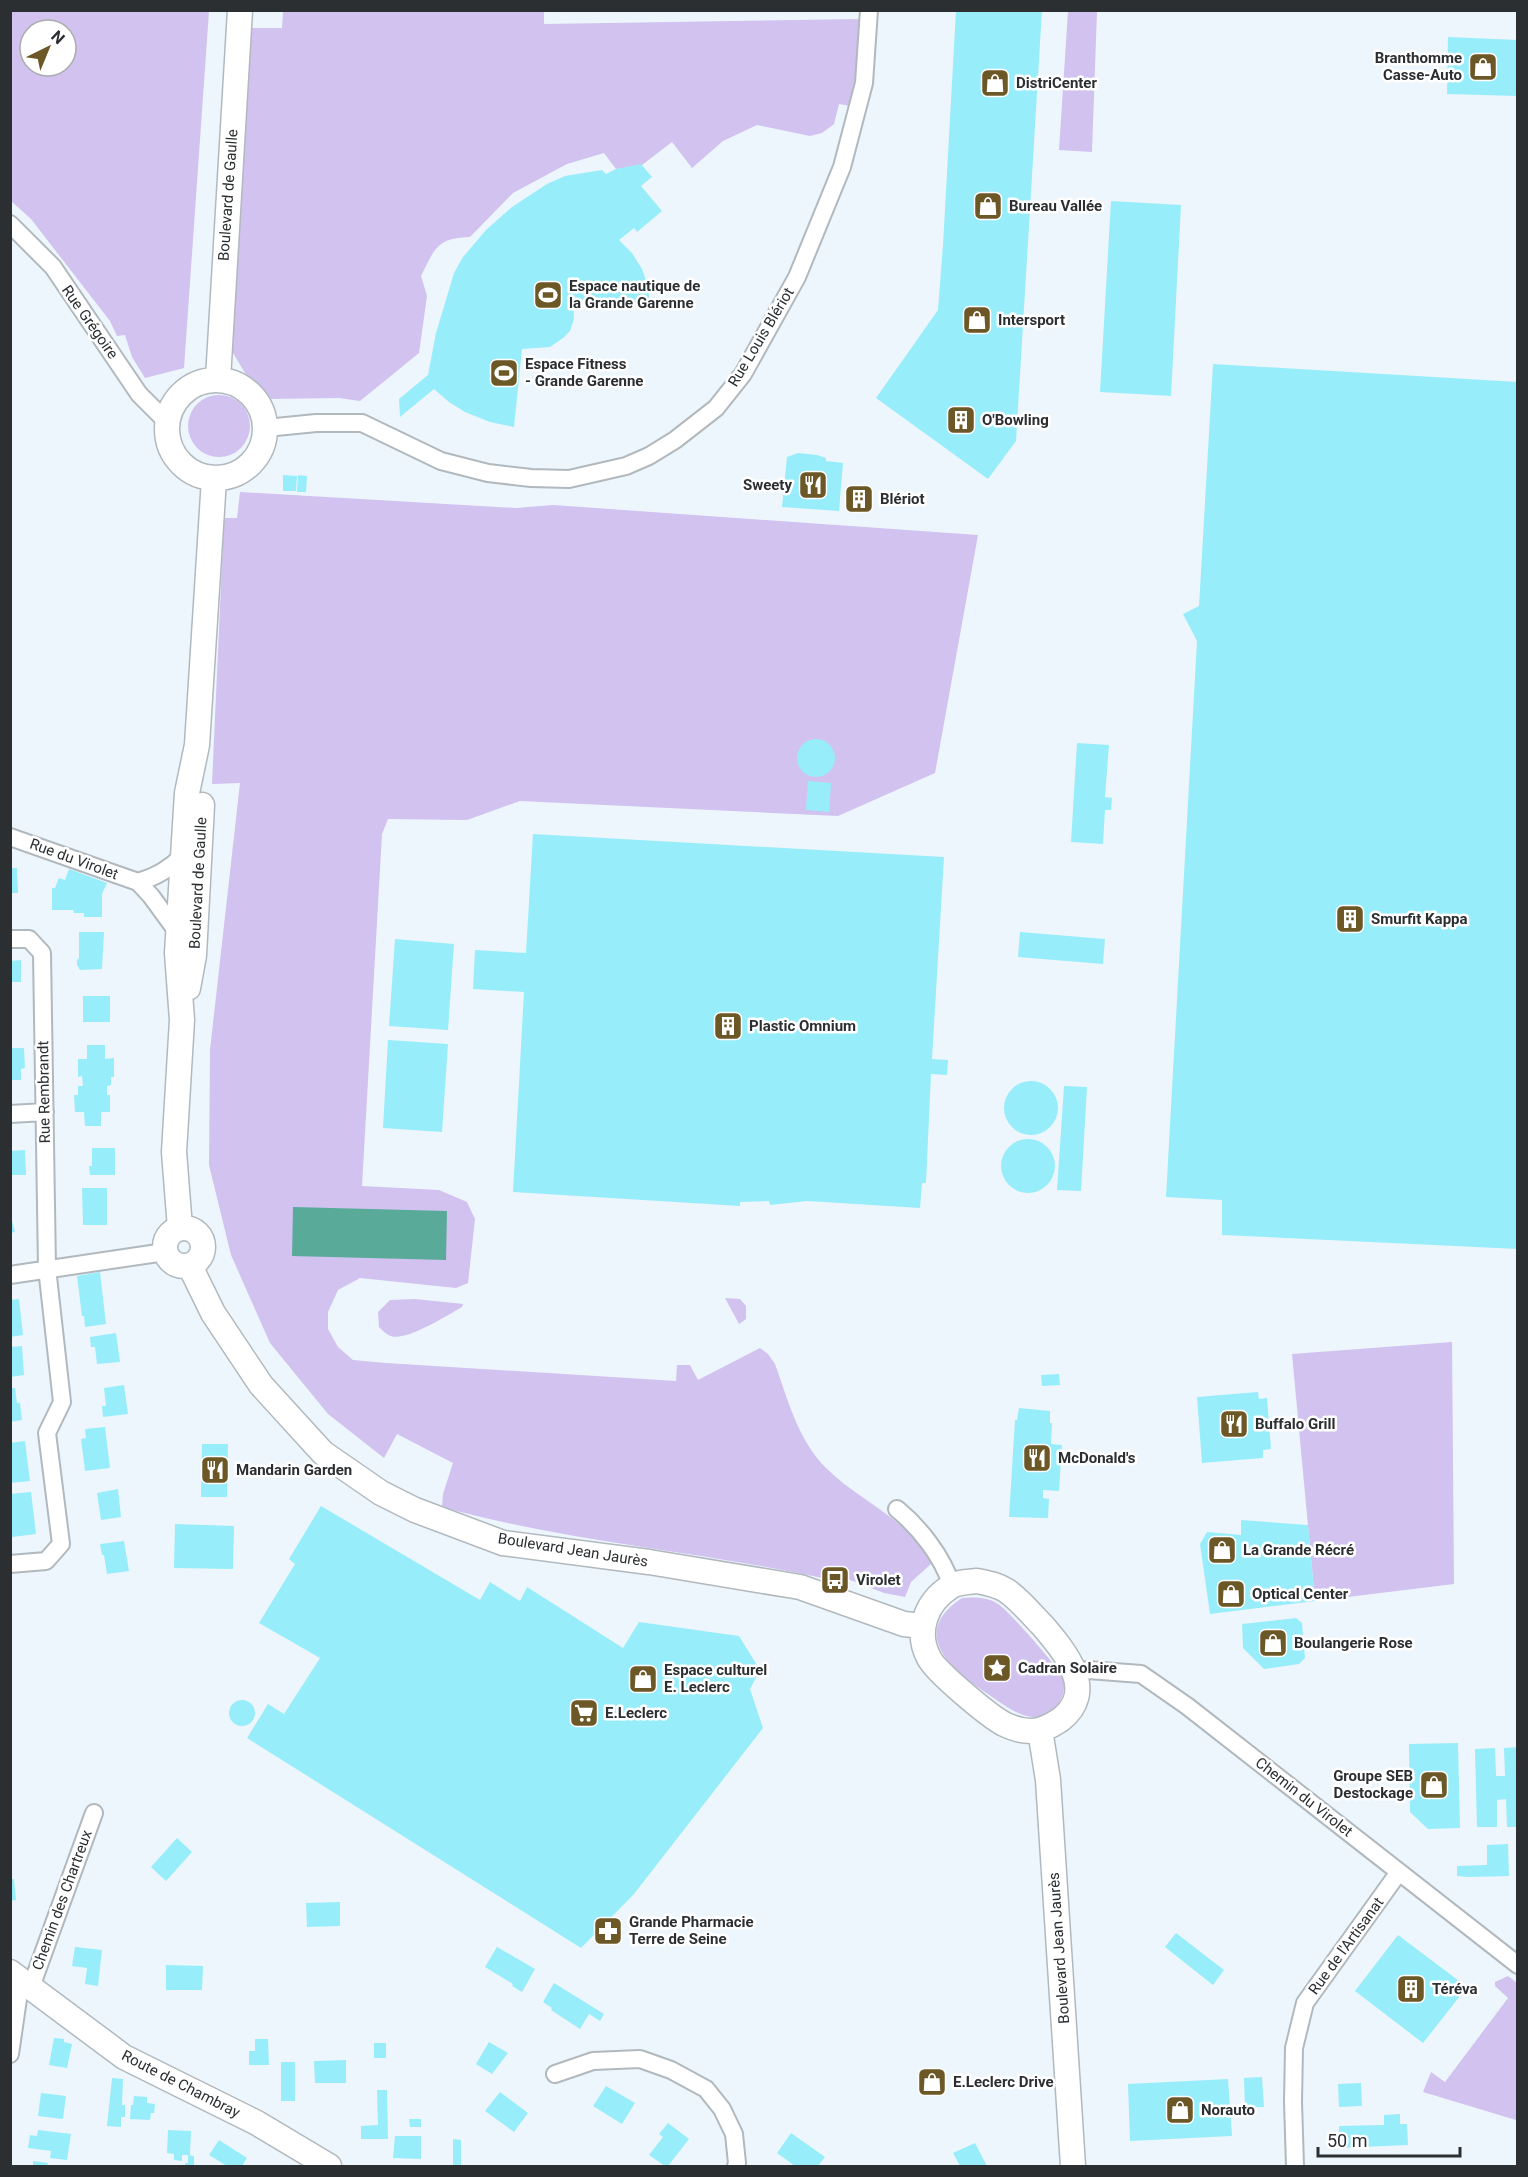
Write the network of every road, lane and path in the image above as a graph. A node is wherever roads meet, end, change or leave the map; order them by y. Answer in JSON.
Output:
{"nodes":[{"id":1,"x":240,"y":10,"type":"edge"},
{"id":2,"x":869,"y":10,"type":"edge"},
{"id":3,"x":10,"y":224,"type":"edge"},
{"id":4,"x":218,"y":379,"type":"junction"},
{"id":5,"x":167,"y":422,"type":"junction"},
{"id":6,"x":266,"y":428,"type":"junction"},
{"id":7,"x":214,"y":479,"type":"junction"},
{"id":8,"x":197,"y":745,"type":"junction"},
{"id":9,"x":10,"y":837,"type":"edge"},
{"id":10,"x":183,"y":855,"type":"junction"},
{"id":11,"x":138,"y":882,"type":"junction"},
{"id":12,"x":178,"y":933,"type":"junction"},
{"id":13,"x":10,"y":939,"type":"edge"},
{"id":14,"x":182,"y":1020,"type":"junction"},
{"id":15,"x":45,"y":1112,"type":"junction"},
{"id":16,"x":10,"y":1114,"type":"edge"},
{"id":17,"x":180,"y":1228,"type":"junction"},
{"id":18,"x":165,"y":1252,"type":"junction"},
{"id":19,"x":190,"y":1266,"type":"junction"},
{"id":20,"x":47,"y":1268,"type":"junction"},
{"id":21,"x":10,"y":1275,"type":"edge"},
{"id":22,"x":897,"y":1509,"type":"dead end"},
{"id":23,"x":10,"y":1564,"type":"edge"},
{"id":24,"x":952,"y":1586,"type":"junction"},
{"id":25,"x":922,"y":1626,"type":"junction"},
{"id":26,"x":1075,"y":1673,"type":"junction"},
{"id":27,"x":1040,"y":1730,"type":"junction"},
{"id":28,"x":94,"y":1813,"type":"dead end"},
{"id":29,"x":1399,"y":1872,"type":"junction"},
{"id":30,"x":1518,"y":1965,"type":"edge"},
{"id":31,"x":21,"y":1979,"type":"edge"},
{"id":32,"x":10,"y":2054,"type":"edge"},
{"id":33,"x":555,"y":2074,"type":"dead end"},
{"id":34,"x":329,"y":2166,"type":"edge"},
{"id":35,"x":736,"y":2166,"type":"edge"},
{"id":36,"x":1073,"y":2166,"type":"edge"},
{"id":37,"x":1295,"y":2166,"type":"edge"}],
"edges":[{"from":1,"to":4,"type":"main road","name":"Boulevard de Gaulle"},
{"from":2,"to":6,"type":"street","name":"Rue Louis Blériot"},
{"from":3,"to":5,"type":"street","name":"Rue Grégoire"},
{"from":4,"to":5,"type":"main road"},
{"from":4,"to":6,"type":"main road"},
{"from":5,"to":7,"type":"main road"},
{"from":6,"to":7,"type":"main road"},
{"from":7,"to":8,"type":"main road","name":"Boulevard de Gaulle"},
{"from":8,"to":10,"type":"main road","name":"Boulevard de Gaulle"},
{"from":8,"to":14,"type":"main road","name":"Boulevard de Gaulle"},
{"from":9,"to":11,"type":"street","name":"Rue du Virolet"},
{"from":10,"to":11,"type":"street","name":"Rue du Virolet"},
{"from":10,"to":12,"type":"main road","name":"Boulevard de Gaulle"},
{"from":11,"to":12,"type":"street","name":"Rue du Virolet"},
{"from":12,"to":14,"type":"main road","name":"Boulevard de Gaulle"},
{"from":13,"to":15,"type":"street","name":"Rue Rembrandt"},
{"from":14,"to":17,"type":"main road","name":"Boulevard de Gaulle"},
{"from":15,"to":16,"type":"street"},
{"from":15,"to":20,"type":"street","name":"Rue Rembrandt"},
{"from":17,"to":18,"type":"main road"},
{"from":17,"to":19,"type":"main road"},
{"from":18,"to":19,"type":"main road"},
{"from":18,"to":20,"type":"street"},
{"from":19,"to":25,"type":"main road","name":"Boulevard Jean Jaurès"},
{"from":20,"to":21,"type":"street"},
{"from":20,"to":23,"type":"street","name":"Rue Rembrandt"},
{"from":22,"to":24,"type":"street"},
{"from":24,"to":25,"type":"main road"},
{"from":24,"to":26,"type":"main road"},
{"from":25,"to":27,"type":"main road"},
{"from":26,"to":27,"type":"main road"},
{"from":26,"to":29,"type":"street","name":"Chemin du Virolet"},
{"from":27,"to":36,"type":"main road","name":"Boulevard Jean Jaurès"},
{"from":28,"to":31,"type":"street","name":"Chemin des Chartreux"},
{"from":29,"to":30,"type":"street","name":"Chemin du Virolet"},
{"from":29,"to":37,"type":"street","name":"Rue de l'Artisanat"},
{"from":31,"to":32,"type":"street","name":"Chemin des Chartreux"},
{"from":31,"to":34,"type":"main road","name":"Route de Chambray"},
{"from":33,"to":35,"type":"street"}]}
